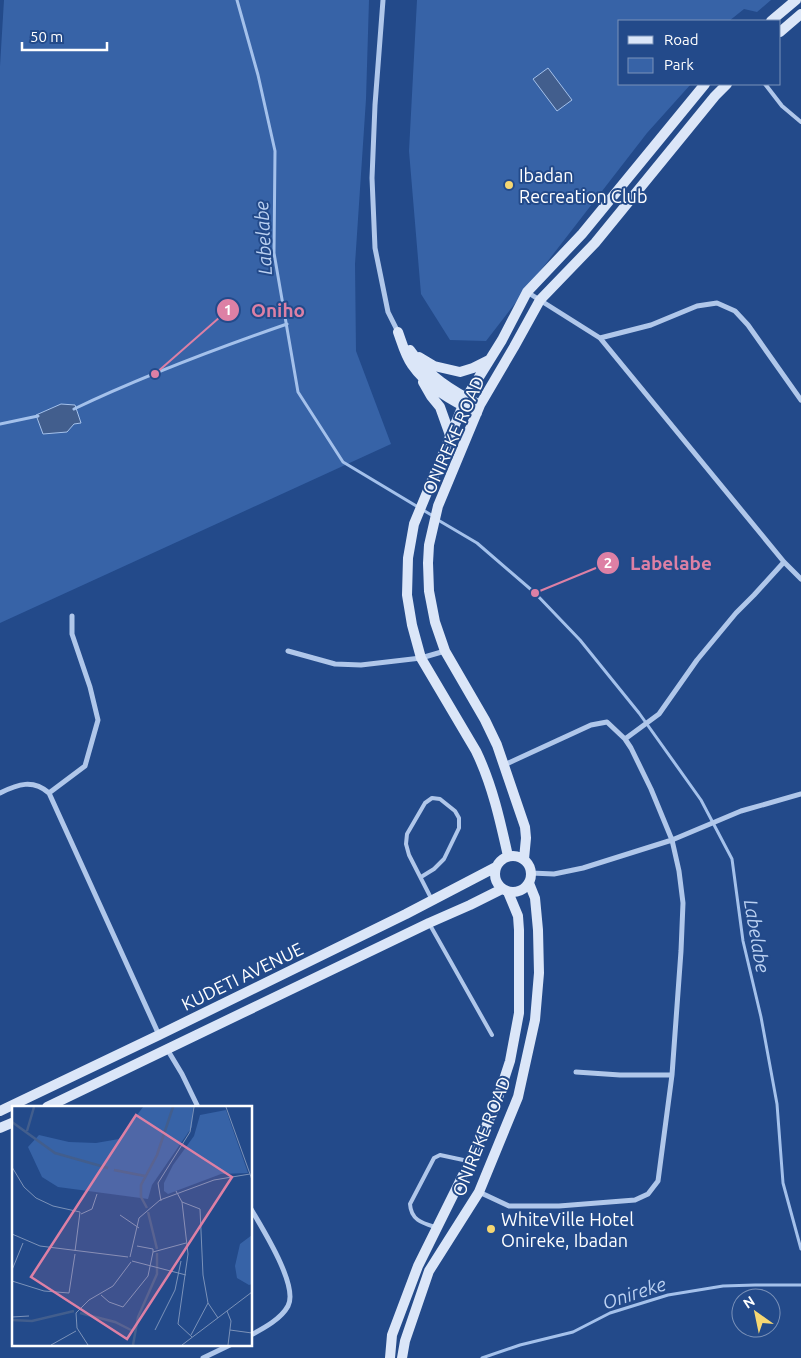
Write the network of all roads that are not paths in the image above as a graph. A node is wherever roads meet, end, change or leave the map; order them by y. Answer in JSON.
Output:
{"nodes":[{"id":1,"x":383,"y":0,"type":"edge"},
{"id":2,"x":796,"y":0,"type":"edge"},
{"id":3,"x":801,"y":14,"type":"edge"},
{"id":4,"x":772,"y":20,"type":"edge"},
{"id":5,"x":781,"y":31,"type":"edge"},
{"id":6,"x":704,"y":85,"type":"edge"},
{"id":7,"x":726,"y":85,"type":"edge"},
{"id":8,"x":766,"y":85,"type":"edge"},
{"id":9,"x":801,"y":122,"type":"edge"},
{"id":10,"x":527,"y":292,"type":"junction"},
{"id":11,"x":540,"y":300,"type":"junction"},
{"id":12,"x":398,"y":332,"type":"junction"},
{"id":13,"x":600,"y":338,"type":"junction"},
{"id":14,"x":412,"y":354,"type":"junction"},
{"id":15,"x":490,"y":359,"type":"junction"},
{"id":16,"x":421,"y":377,"type":"junction"},
{"id":17,"x":801,"y":400,"type":"edge"},
{"id":18,"x":464,"y":402,"type":"junction"},
{"id":19,"x":478,"y":409,"type":"junction"},
{"id":20,"x":450,"y":435,"type":"junction"},
{"id":21,"x":784,"y":562,"type":"junction"},
{"id":22,"x":801,"y":579,"type":"edge"},
{"id":23,"x":72,"y":616,"type":"dead end"},
{"id":24,"x":288,"y":651,"type":"dead end"},
{"id":25,"x":445,"y":651,"type":"junction"},
{"id":26,"x":421,"y":658,"type":"junction"},
{"id":27,"x":625,"y":739,"type":"junction"},
{"id":28,"x":504,"y":765,"type":"junction"},
{"id":29,"x":0,"y":793,"type":"edge"},
{"id":30,"x":49,"y":794,"type":"junction"},
{"id":31,"x":801,"y":794,"type":"edge"},
{"id":32,"x":672,"y":840,"type":"junction"},
{"id":33,"x":508,"y":856,"type":"junction"},
{"id":34,"x":524,"y":859,"type":"junction"},
{"id":35,"x":496,"y":867,"type":"junction"},
{"id":36,"x":421,"y":877,"type":"junction"},
{"id":37,"x":530,"y":878,"type":"junction"},
{"id":38,"x":505,"y":890,"type":"junction"},
{"id":39,"x":432,"y":900,"type":"junction"},
{"id":40,"x":429,"y":923,"type":"junction"},
{"id":41,"x":159,"y":1035,"type":"junction"},
{"id":42,"x":492,"y":1035,"type":"dead end"},
{"id":43,"x":167,"y":1049,"type":"junction"},
{"id":44,"x":576,"y":1072,"type":"dead end"},
{"id":45,"x":672,"y":1075,"type":"junction"},
{"id":46,"x":49,"y":1106,"type":"edge"},
{"id":47,"x":198,"y":1106,"type":"edge"},
{"id":48,"x":0,"y":1111,"type":"edge"},
{"id":49,"x":12,"y":1123,"type":"edge"},
{"id":50,"x":0,"y":1128,"type":"edge"},
{"id":51,"x":470,"y":1162,"type":"junction"},
{"id":52,"x":479,"y":1192,"type":"junction"},
{"id":53,"x":252,"y":1211,"type":"edge"},
{"id":54,"x":436,"y":1228,"type":"junction"},
{"id":55,"x":418,"y":1266,"type":"junction"},
{"id":56,"x":429,"y":1271,"type":"junction"},
{"id":57,"x":252,"y":1334,"type":"edge"},
{"id":58,"x":228,"y":1346,"type":"edge"},
{"id":59,"x":203,"y":1358,"type":"edge"},
{"id":60,"x":390,"y":1358,"type":"edge"},
{"id":61,"x":402,"y":1358,"type":"edge"}],
"edges":[{"from":1,"to":12,"type":"street"},
{"from":2,"to":4,"type":"main road"},
{"from":3,"to":5,"type":"main road"},
{"from":6,"to":10,"type":"main road","name":"ONIREKE ROAD"},
{"from":7,"to":11,"type":"main road","name":"ONIREKE ROAD"},
{"from":8,"to":9,"type":"lane"},
{"from":10,"to":11,"type":"street"},
{"from":10,"to":15,"type":"main road","name":"ONIREKE ROAD"},
{"from":11,"to":13,"type":"street"},
{"from":11,"to":19,"type":"main road","name":"ONIREKE ROAD"},
{"from":12,"to":14,"type":"main road"},
{"from":12,"to":16,"type":"main road"},
{"from":13,"to":17,"type":"street"},
{"from":13,"to":21,"type":"street"},
{"from":14,"to":15,"type":"main road"},
{"from":14,"to":18,"type":"main road"},
{"from":15,"to":18,"type":"main road","name":"ONIREKE ROAD"},
{"from":16,"to":18,"type":"main road"},
{"from":16,"to":20,"type":"main road"},
{"from":18,"to":19,"type":"main road"},
{"from":18,"to":20,"type":"main road","name":"ONIREKE ROAD"},
{"from":19,"to":25,"type":"main road","name":"ONIREKE ROAD"},
{"from":20,"to":26,"type":"main road","name":"ONIREKE ROAD"},
{"from":21,"to":22,"type":"street"},
{"from":21,"to":27,"type":"street"},
{"from":23,"to":30,"type":"street"},
{"from":24,"to":26,"type":"street"},
{"from":25,"to":26,"type":"street"},
{"from":25,"to":28,"type":"main road","name":"ONIREKE ROAD"},
{"from":26,"to":33,"type":"main road","name":"ONIREKE ROAD"},
{"from":27,"to":28,"type":"street"},
{"from":27,"to":32,"type":"street"},
{"from":28,"to":34,"type":"main road","name":"ONIREKE ROAD"},
{"from":29,"to":30,"type":"street"},
{"from":30,"to":41,"type":"street"},
{"from":31,"to":32,"type":"street"},
{"from":32,"to":37,"type":"street"},
{"from":32,"to":45,"type":"street"},
{"from":33,"to":34,"type":"main road"},
{"from":33,"to":35,"type":"main road"},
{"from":34,"to":37,"type":"main road"},
{"from":35,"to":38,"type":"main road"},
{"from":35,"to":39,"type":"main road","name":"KUDETI AVENUE"},
{"from":36,"to":36,"type":"lane"},
{"from":36,"to":39,"type":"lane"},
{"from":37,"to":38,"type":"main road"},
{"from":37,"to":52,"type":"main road","name":"ONIREKE ROAD"},
{"from":38,"to":40,"type":"main road","name":"KUDETI AVENUE"},
{"from":38,"to":51,"type":"main road","name":"ONIREKE ROAD"},
{"from":39,"to":41,"type":"main road","name":"KUDETI AVENUE"},
{"from":40,"to":42,"type":"lane"},
{"from":40,"to":43,"type":"main road","name":"KUDETI AVENUE"},
{"from":41,"to":48,"type":"main road","name":"KUDETI AVENUE"},
{"from":43,"to":46,"type":"main road","name":"KUDETI AVENUE"},
{"from":43,"to":47,"type":"street"},
{"from":44,"to":45,"type":"street"},
{"from":45,"to":52,"type":"street"},
{"from":49,"to":50,"type":"main road"},
{"from":51,"to":54,"type":"main road","name":"ONIREKE ROAD"},
{"from":51,"to":54,"type":"lane"},
{"from":52,"to":56,"type":"main road","name":"ONIREKE ROAD"},
{"from":53,"to":57,"type":"street"},
{"from":54,"to":55,"type":"main road","name":"ONIREKE ROAD"},
{"from":55,"to":56,"type":"main road"},
{"from":55,"to":60,"type":"main road","name":"ONIREKE ROAD"},
{"from":56,"to":61,"type":"main road","name":"ONIREKE ROAD"},
{"from":58,"to":59,"type":"street"}]}
